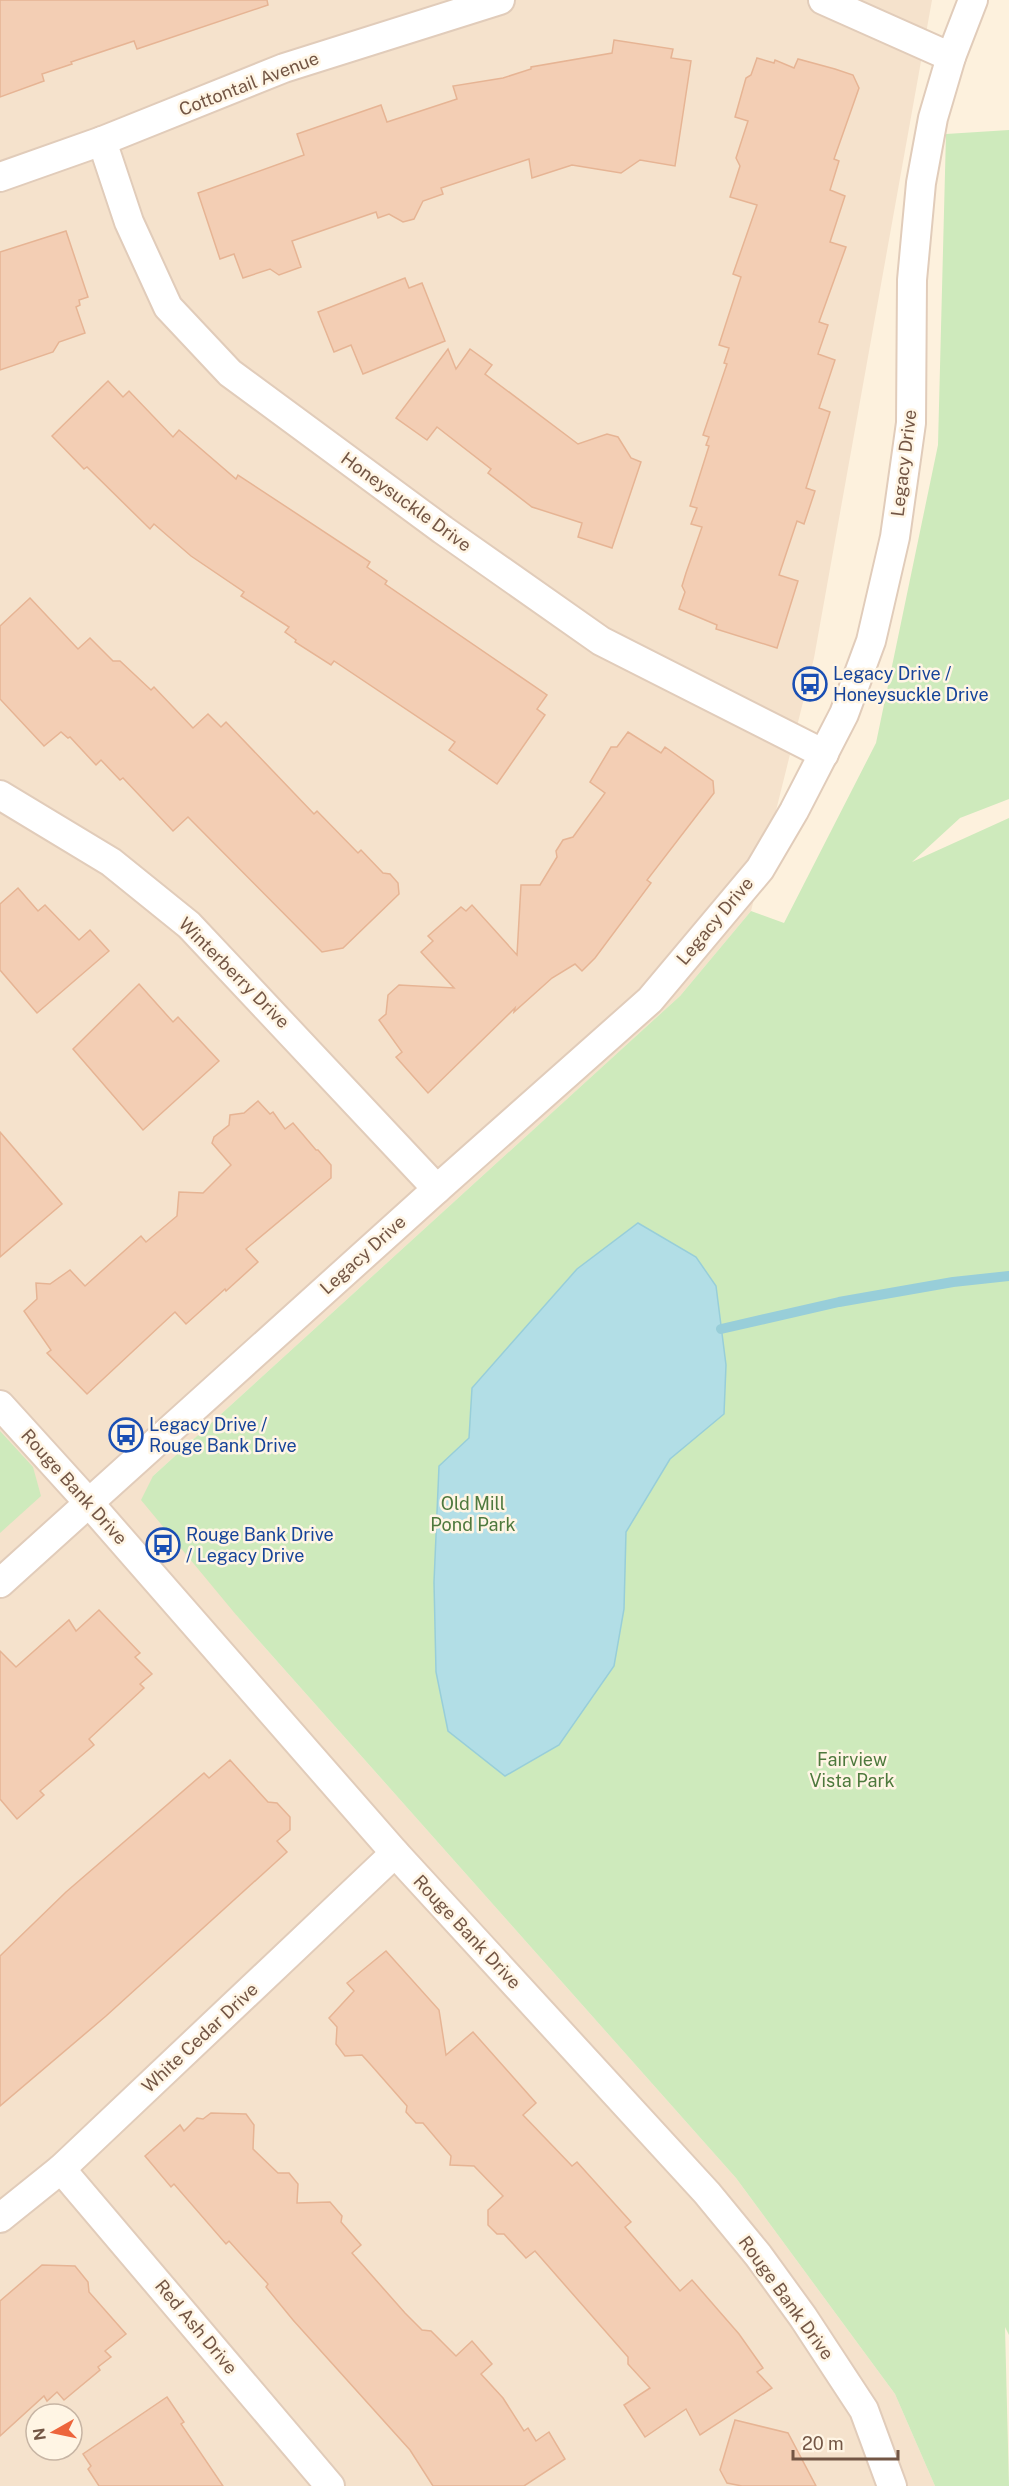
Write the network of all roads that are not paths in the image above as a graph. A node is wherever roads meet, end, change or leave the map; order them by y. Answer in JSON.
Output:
{"nodes":[{"id":1,"x":500,"y":0,"type":"edge"},
{"id":2,"x":823,"y":0,"type":"edge"},
{"id":3,"x":973,"y":0,"type":"edge"},
{"id":4,"x":951,"y":57,"type":"junction"},
{"id":5,"x":102,"y":141,"type":"junction"},
{"id":6,"x":0,"y":177,"type":"edge"},
{"id":7,"x":824,"y":754,"type":"junction"},
{"id":8,"x":0,"y":795,"type":"edge"},
{"id":9,"x":437,"y":1189,"type":"junction"},
{"id":10,"x":0,"y":1405,"type":"edge"},
{"id":11,"x":89,"y":1503,"type":"junction"},
{"id":12,"x":0,"y":1583,"type":"edge"},
{"id":13,"x":395,"y":1853,"type":"junction"},
{"id":14,"x":61,"y":2169,"type":"junction"},
{"id":15,"x":0,"y":2218,"type":"edge"},
{"id":16,"x":330,"y":2486,"type":"edge"},
{"id":17,"x":892,"y":2486,"type":"edge"}],
"edges":[{"from":1,"to":5,"type":"street","name":"Cottontail Avenue"},
{"from":2,"to":4,"type":"street"},
{"from":3,"to":4,"type":"street","name":"Legacy Drive"},
{"from":4,"to":7,"type":"street","name":"Legacy Drive"},
{"from":5,"to":6,"type":"street","name":"Cottontail Avenue"},
{"from":5,"to":7,"type":"street","name":"Honeysuckle Drive"},
{"from":7,"to":9,"type":"street","name":"Legacy Drive"},
{"from":8,"to":9,"type":"street","name":"Winterberry Drive"},
{"from":9,"to":11,"type":"street","name":"Legacy Drive"},
{"from":10,"to":11,"type":"street","name":"Rouge Bank Drive"},
{"from":11,"to":12,"type":"street","name":"Legacy Drive"},
{"from":11,"to":13,"type":"street","name":"Rouge Bank Drive"},
{"from":13,"to":14,"type":"street","name":"White Cedar Drive"},
{"from":13,"to":17,"type":"street","name":"Rouge Bank Drive"},
{"from":14,"to":15,"type":"street","name":"White Cedar Drive"},
{"from":14,"to":16,"type":"street","name":"Red Ash Drive"}]}
